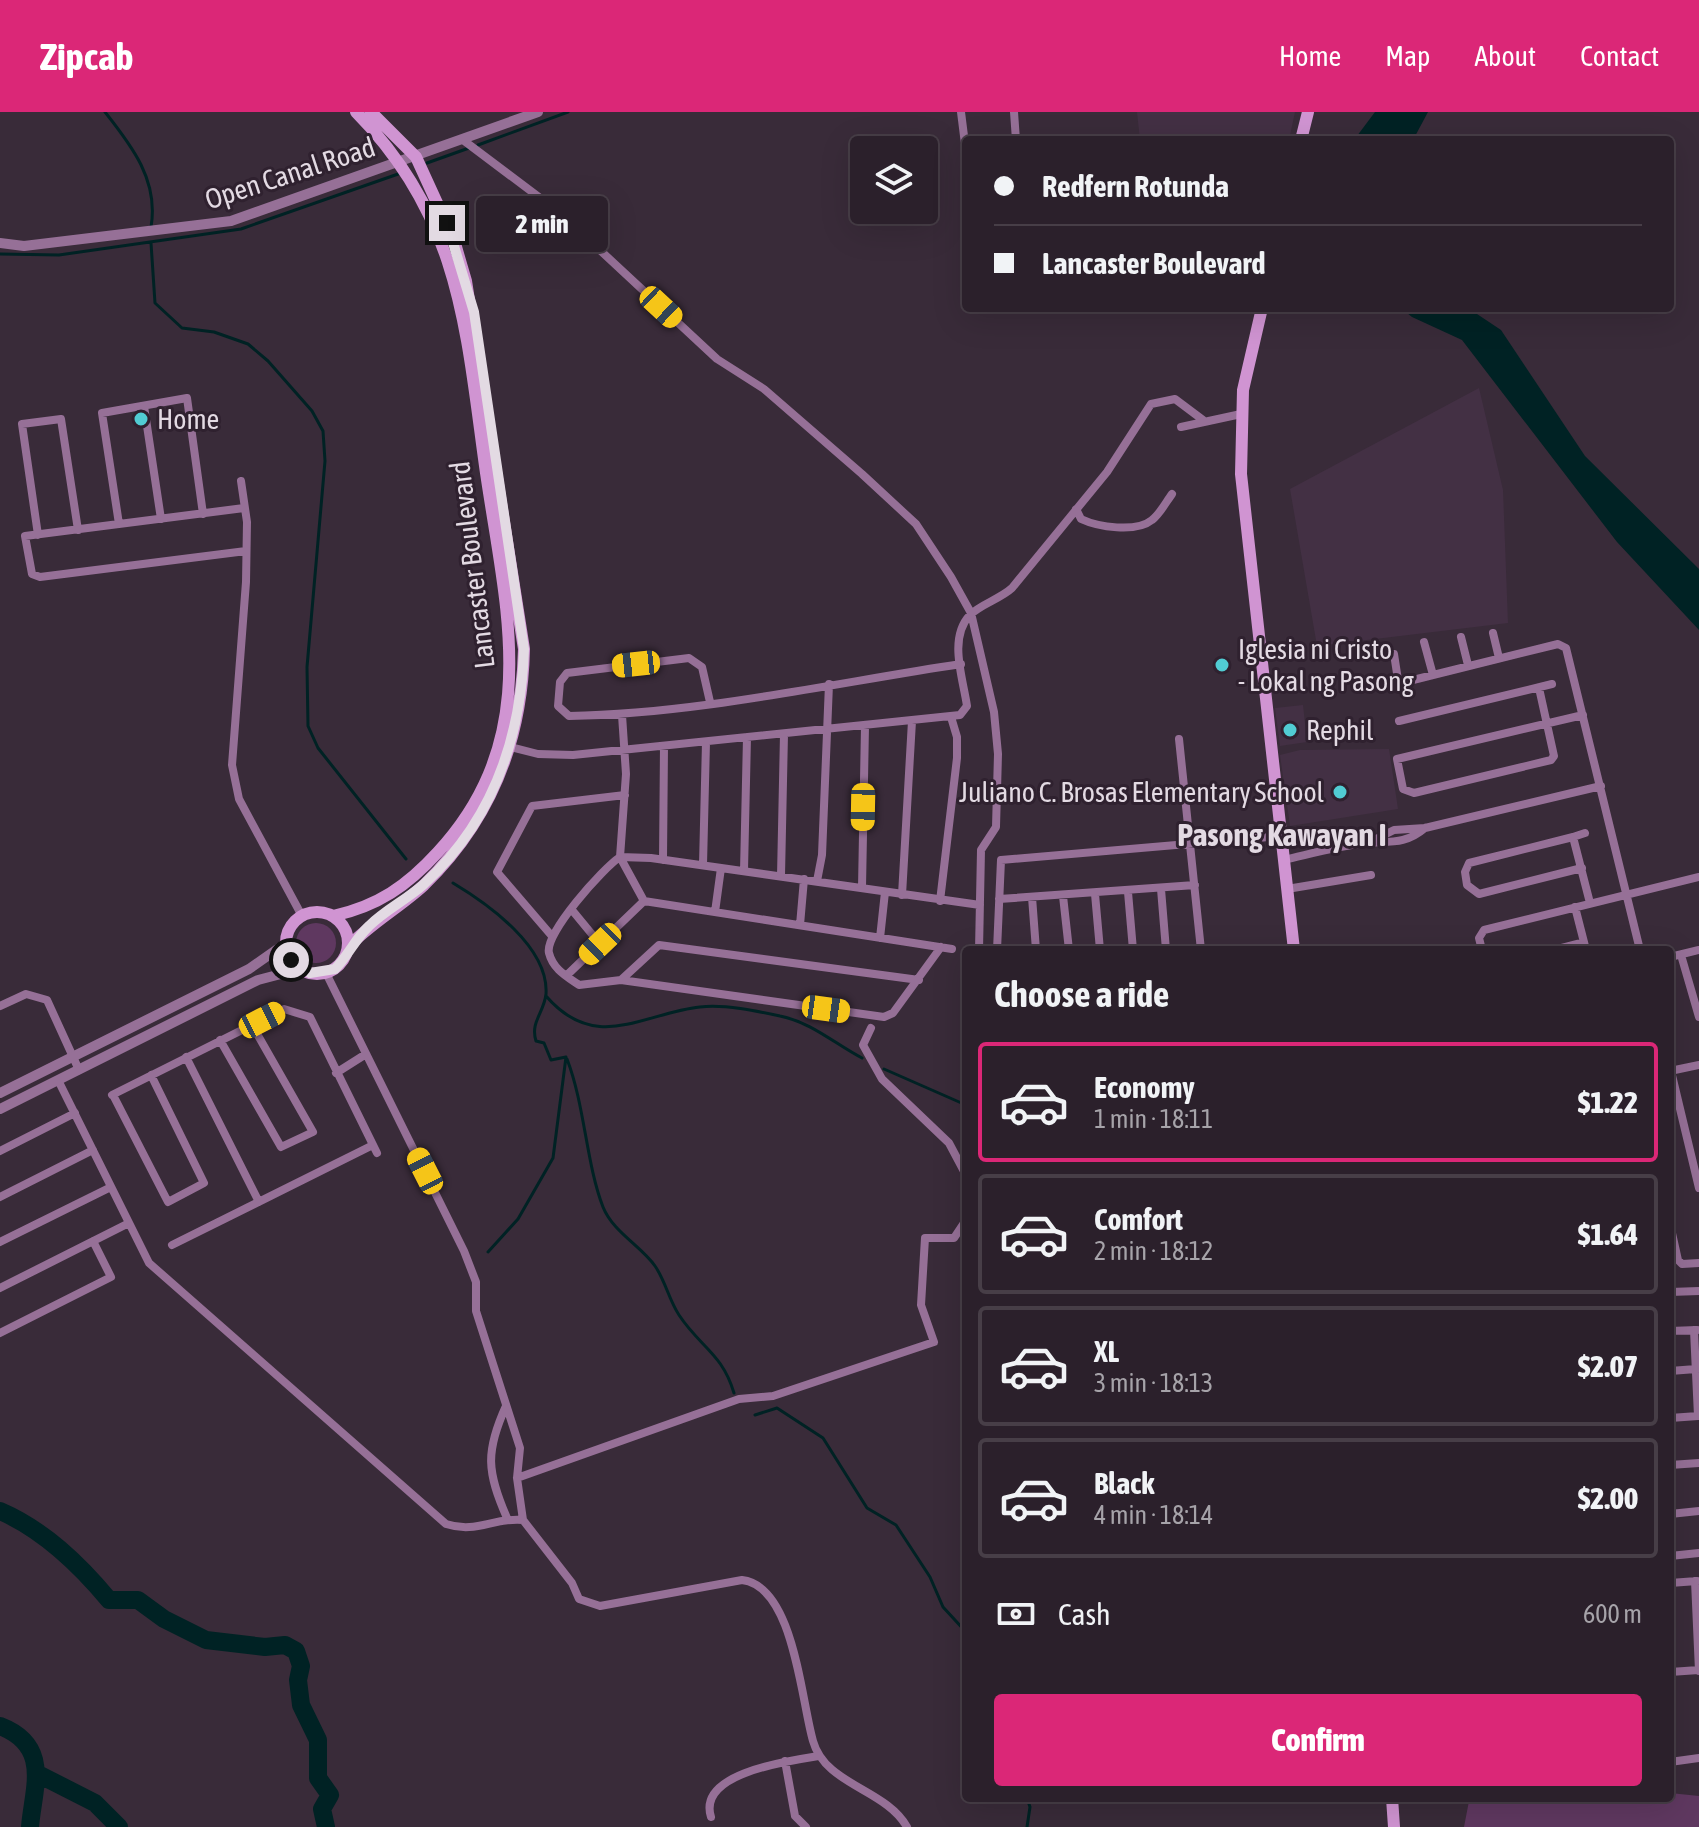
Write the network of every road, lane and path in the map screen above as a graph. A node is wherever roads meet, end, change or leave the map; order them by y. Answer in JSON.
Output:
{"nodes":[{"id":1,"x":356,"y":112,"type":"edge"},
{"id":2,"x":371,"y":112,"type":"edge"},
{"id":3,"x":538,"y":112,"type":"edge"},
{"id":4,"x":961,"y":112,"type":"edge"},
{"id":5,"x":1014,"y":112,"type":"edge"},
{"id":6,"x":1308,"y":112,"type":"edge"},
{"id":7,"x":964,"y":136,"type":"edge"},
{"id":8,"x":1016,"y":136,"type":"edge"},
{"id":9,"x":1302,"y":136,"type":"edge"},
{"id":10,"x":463,"y":140,"type":"junction"},
{"id":11,"x":416,"y":157,"type":"junction"},
{"id":12,"x":401,"y":163,"type":"junction"},
{"id":13,"x":0,"y":243,"type":"edge"},
{"id":14,"x":1261,"y":312,"type":"edge"},
{"id":15,"x":144,"y":406,"type":"junction"},
{"id":16,"x":1241,"y":414,"type":"junction"},
{"id":17,"x":1203,"y":420,"type":"junction"},
{"id":18,"x":1181,"y":427,"type":"dead end"},
{"id":19,"x":241,"y":481,"type":"dead end"},
{"id":20,"x":1172,"y":494,"type":"dead end"},
{"id":21,"x":244,"y":508,"type":"junction"},
{"id":22,"x":1076,"y":509,"type":"junction"},
{"id":23,"x":203,"y":514,"type":"junction"},
{"id":24,"x":161,"y":519,"type":"junction"},
{"id":25,"x":119,"y":524,"type":"junction"},
{"id":26,"x":78,"y":530,"type":"junction"},
{"id":27,"x":38,"y":535,"type":"junction"},
{"id":28,"x":246,"y":551,"type":"junction"},
{"id":29,"x":971,"y":613,"type":"junction"},
{"id":30,"x":1493,"y":633,"type":"dead end"},
{"id":31,"x":1461,"y":637,"type":"dead end"},
{"id":32,"x":1424,"y":642,"type":"dead end"},
{"id":33,"x":1394,"y":654,"type":"dead end"},
{"id":34,"x":1499,"y":658,"type":"junction"},
{"id":35,"x":961,"y":664,"type":"junction"},
{"id":36,"x":1468,"y":665,"type":"junction"},
{"id":37,"x":1433,"y":675,"type":"junction"},
{"id":38,"x":829,"y":684,"type":"junction"},
{"id":39,"x":1552,"y":684,"type":"dead end"},
{"id":40,"x":1539,"y":688,"type":"junction"},
{"id":41,"x":710,"y":702,"type":"junction"},
{"id":42,"x":622,"y":715,"type":"junction"},
{"id":43,"x":1583,"y":715,"type":"junction"},
{"id":44,"x":951,"y":717,"type":"junction"},
{"id":45,"x":912,"y":721,"type":"junction"},
{"id":46,"x":1399,"y":721,"type":"dead end"},
{"id":47,"x":1547,"y":723,"type":"junction"},
{"id":48,"x":865,"y":726,"type":"junction"},
{"id":49,"x":827,"y":730,"type":"junction"},
{"id":50,"x":784,"y":734,"type":"junction"},
{"id":51,"x":747,"y":737,"type":"junction"},
{"id":52,"x":1179,"y":739,"type":"dead end"},
{"id":53,"x":706,"y":742,"type":"junction"},
{"id":54,"x":505,"y":745,"type":"junction"},
{"id":55,"x":664,"y":746,"type":"junction"},
{"id":56,"x":625,"y":750,"type":"junction"},
{"id":57,"x":1601,"y":786,"type":"junction"},
{"id":58,"x":625,"y":795,"type":"junction"},
{"id":59,"x":1425,"y":828,"type":"junction"},
{"id":60,"x":1585,"y":833,"type":"dead end"},
{"id":61,"x":1281,"y":836,"type":"junction"},
{"id":62,"x":1573,"y":837,"type":"junction"},
{"id":63,"x":1368,"y":843,"type":"junction"},
{"id":64,"x":1190,"y":846,"type":"junction"},
{"id":65,"x":620,"y":857,"type":"junction"},
{"id":66,"x":663,"y":860,"type":"junction"},
{"id":67,"x":1283,"y":860,"type":"junction"},
{"id":68,"x":703,"y":865,"type":"junction"},
{"id":69,"x":721,"y":868,"type":"junction"},
{"id":70,"x":1582,"y":868,"type":"junction"},
{"id":71,"x":744,"y":871,"type":"junction"},
{"id":72,"x":1371,"y":875,"type":"dead end"},
{"id":73,"x":781,"y":876,"type":"junction"},
{"id":74,"x":1699,"y":877,"type":"edge"},
{"id":75,"x":804,"y":879,"type":"junction"},
{"id":76,"x":817,"y":881,"type":"junction"},
{"id":77,"x":1195,"y":885,"type":"junction"},
{"id":78,"x":862,"y":888,"type":"junction"},
{"id":79,"x":1161,"y":889,"type":"junction"},
{"id":80,"x":1287,"y":889,"type":"junction"},
{"id":81,"x":885,"y":892,"type":"junction"},
{"id":82,"x":1128,"y":892,"type":"junction"},
{"id":83,"x":1095,"y":894,"type":"junction"},
{"id":84,"x":1626,"y":894,"type":"junction"},
{"id":85,"x":902,"y":895,"type":"junction"},
{"id":86,"x":1063,"y":896,"type":"junction"},
{"id":87,"x":1032,"y":897,"type":"junction"},
{"id":88,"x":999,"y":899,"type":"junction"},
{"id":89,"x":644,"y":901,"type":"junction"},
{"id":90,"x":940,"y":901,"type":"junction"},
{"id":91,"x":1590,"y":903,"type":"junction"},
{"id":92,"x":980,"y":905,"type":"junction"},
{"id":93,"x":1575,"y":907,"type":"junction"},
{"id":94,"x":572,"y":910,"type":"junction"},
{"id":95,"x":715,"y":912,"type":"junction"},
{"id":96,"x":302,"y":916,"type":"junction"},
{"id":97,"x":333,"y":916,"type":"junction"},
{"id":98,"x":800,"y":925,"type":"junction"},
{"id":99,"x":551,"y":935,"type":"junction"},
{"id":100,"x":880,"y":938,"type":"junction"},
{"id":101,"x":286,"y":943,"type":"junction"},
{"id":102,"x":600,"y":944,"type":"junction"},
{"id":103,"x":979,"y":946,"type":"edge"},
{"id":104,"x":997,"y":946,"type":"edge"},
{"id":105,"x":1036,"y":946,"type":"edge"},
{"id":106,"x":1069,"y":946,"type":"edge"},
{"id":107,"x":1100,"y":946,"type":"edge"},
{"id":108,"x":1133,"y":946,"type":"edge"},
{"id":109,"x":1166,"y":946,"type":"edge"},
{"id":110,"x":1201,"y":946,"type":"edge"},
{"id":111,"x":1294,"y":946,"type":"edge"},
{"id":112,"x":1481,"y":946,"type":"edge"},
{"id":113,"x":1585,"y":946,"type":"edge"},
{"id":114,"x":1639,"y":946,"type":"edge"},
{"id":115,"x":348,"y":947,"type":"junction"},
{"id":116,"x":941,"y":947,"type":"junction"},
{"id":117,"x":952,"y":949,"type":"dead end"},
{"id":118,"x":1699,"y":950,"type":"edge"},
{"id":119,"x":1681,"y":955,"type":"junction"},
{"id":120,"x":1674,"y":956,"type":"edge"},
{"id":121,"x":300,"y":969,"type":"junction"},
{"id":122,"x":326,"y":973,"type":"junction"},
{"id":123,"x":566,"y":976,"type":"junction"},
{"id":124,"x":621,"y":980,"type":"junction"},
{"id":125,"x":919,"y":980,"type":"junction"},
{"id":126,"x":1695,"y":990,"type":"edge"},
{"id":127,"x":0,"y":1006,"type":"edge"},
{"id":128,"x":1699,"y":1017,"type":"edge"},
{"id":129,"x":252,"y":1025,"type":"junction"},
{"id":130,"x":871,"y":1028,"type":"dead end"},
{"id":131,"x":220,"y":1040,"type":"junction"},
{"id":132,"x":366,"y":1054,"type":"junction"},
{"id":133,"x":72,"y":1056,"type":"junction"},
{"id":134,"x":186,"y":1057,"type":"junction"},
{"id":135,"x":1699,"y":1065,"type":"edge"},
{"id":136,"x":1674,"y":1069,"type":"edge"},
{"id":137,"x":79,"y":1070,"type":"junction"},
{"id":138,"x":336,"y":1073,"type":"junction"},
{"id":139,"x":151,"y":1075,"type":"junction"},
{"id":140,"x":58,"y":1080,"type":"junction"},
{"id":141,"x":1674,"y":1086,"type":"edge"},
{"id":142,"x":0,"y":1093,"type":"edge"},
{"id":143,"x":0,"y":1109,"type":"edge"},
{"id":144,"x":75,"y":1113,"type":"junction"},
{"id":145,"x":93,"y":1150,"type":"junction"},
{"id":146,"x":0,"y":1151,"type":"edge"},
{"id":147,"x":962,"y":1167,"type":"edge"},
{"id":148,"x":111,"y":1187,"type":"junction"},
{"id":149,"x":1699,"y":1188,"type":"edge"},
{"id":150,"x":0,"y":1197,"type":"edge"},
{"id":151,"x":259,"y":1202,"type":"junction"},
{"id":152,"x":129,"y":1223,"type":"junction"},
{"id":153,"x":962,"y":1226,"type":"edge"},
{"id":154,"x":93,"y":1241,"type":"junction"},
{"id":155,"x":0,"y":1242,"type":"edge"},
{"id":156,"x":1674,"y":1242,"type":"edge"},
{"id":157,"x":172,"y":1245,"type":"dead end"},
{"id":158,"x":1699,"y":1263,"type":"edge"},
{"id":159,"x":0,"y":1288,"type":"edge"},
{"id":160,"x":1699,"y":1291,"type":"edge"},
{"id":161,"x":1674,"y":1292,"type":"edge"},
{"id":162,"x":1697,"y":1330,"type":"edge"},
{"id":163,"x":1674,"y":1331,"type":"edge"},
{"id":164,"x":0,"y":1333,"type":"edge"},
{"id":165,"x":1696,"y":1369,"type":"junction"},
{"id":166,"x":1674,"y":1371,"type":"edge"},
{"id":167,"x":506,"y":1406,"type":"junction"},
{"id":168,"x":1674,"y":1418,"type":"edge"},
{"id":169,"x":1699,"y":1463,"type":"edge"},
{"id":170,"x":1674,"y":1465,"type":"edge"},
{"id":171,"x":517,"y":1478,"type":"junction"},
{"id":172,"x":1699,"y":1511,"type":"edge"},
{"id":173,"x":1674,"y":1514,"type":"edge"},
{"id":174,"x":507,"y":1518,"type":"junction"},
{"id":175,"x":523,"y":1520,"type":"junction"},
{"id":176,"x":1699,"y":1553,"type":"edge"},
{"id":177,"x":1674,"y":1556,"type":"edge"},
{"id":178,"x":1697,"y":1581,"type":"edge"},
{"id":179,"x":1674,"y":1583,"type":"edge"},
{"id":180,"x":1698,"y":1624,"type":"edge"},
{"id":181,"x":1699,"y":1670,"type":"edge"},
{"id":182,"x":1674,"y":1672,"type":"edge"},
{"id":183,"x":819,"y":1756,"type":"junction"},
{"id":184,"x":1699,"y":1758,"type":"edge"},
{"id":185,"x":785,"y":1761,"type":"junction"},
{"id":186,"x":1674,"y":1761,"type":"edge"},
{"id":187,"x":1392,"y":1802,"type":"edge"},
{"id":188,"x":711,"y":1817,"type":"dead end"},
{"id":189,"x":806,"y":1827,"type":"edge"},
{"id":190,"x":907,"y":1827,"type":"edge"},
{"id":191,"x":1394,"y":1827,"type":"edge"}],
"edges":[{"from":1,"to":12,"type":"main road","name":"Lancaster Boulevard"},
{"from":2,"to":11,"type":"main road","name":"Lancaster Boulevard"},
{"from":3,"to":10,"type":"street","name":"Open Canal Road"},
{"from":4,"to":7,"type":"street"},
{"from":5,"to":8,"type":"street"},
{"from":6,"to":9,"type":"main road"},
{"from":10,"to":11,"type":"street","name":"Open Canal Road"},
{"from":10,"to":29,"type":"street"},
{"from":11,"to":12,"type":"street","name":"Open Canal Road"},
{"from":11,"to":54,"type":"main road","name":"Lancaster Boulevard"},
{"from":12,"to":13,"type":"street","name":"Open Canal Road"},
{"from":12,"to":54,"type":"main road","name":"Lancaster Boulevard"},
{"from":14,"to":16,"type":"main road"},
{"from":15,"to":23,"type":"street"},
{"from":15,"to":24,"type":"street"},
{"from":15,"to":25,"type":"street"},
{"from":16,"to":17,"type":"street"},
{"from":16,"to":61,"type":"main road"},
{"from":17,"to":18,"type":"street"},
{"from":17,"to":22,"type":"street"},
{"from":19,"to":21,"type":"street"},
{"from":20,"to":22,"type":"street"},
{"from":21,"to":23,"type":"street"},
{"from":21,"to":28,"type":"street"},
{"from":22,"to":29,"type":"street"},
{"from":23,"to":24,"type":"street"},
{"from":24,"to":25,"type":"street"},
{"from":25,"to":26,"type":"street"},
{"from":26,"to":27,"type":"street"},
{"from":26,"to":27,"type":"street"},
{"from":27,"to":28,"type":"street"},
{"from":28,"to":96,"type":"street"},
{"from":29,"to":35,"type":"street"},
{"from":29,"to":92,"type":"street"},
{"from":30,"to":34,"type":"street"},
{"from":31,"to":36,"type":"street"},
{"from":32,"to":37,"type":"street"},
{"from":33,"to":37,"type":"street"},
{"from":34,"to":36,"type":"street"},
{"from":34,"to":43,"type":"street"},
{"from":35,"to":38,"type":"street"},
{"from":35,"to":44,"type":"street"},
{"from":36,"to":37,"type":"street"},
{"from":38,"to":41,"type":"street"},
{"from":38,"to":49,"type":"street"},
{"from":39,"to":40,"type":"street"},
{"from":40,"to":46,"type":"street"},
{"from":40,"to":47,"type":"street"},
{"from":41,"to":42,"type":"street"},
{"from":41,"to":42,"type":"street"},
{"from":42,"to":56,"type":"street"},
{"from":43,"to":47,"type":"street"},
{"from":43,"to":57,"type":"street"},
{"from":44,"to":45,"type":"street"},
{"from":44,"to":90,"type":"street"},
{"from":45,"to":48,"type":"street"},
{"from":45,"to":85,"type":"street"},
{"from":47,"to":47,"type":"street"},
{"from":48,"to":49,"type":"street"},
{"from":48,"to":78,"type":"street"},
{"from":49,"to":50,"type":"street"},
{"from":49,"to":76,"type":"street"},
{"from":50,"to":51,"type":"street"},
{"from":50,"to":73,"type":"street"},
{"from":51,"to":53,"type":"street"},
{"from":51,"to":71,"type":"street"},
{"from":52,"to":64,"type":"street"},
{"from":53,"to":55,"type":"street"},
{"from":53,"to":68,"type":"street"},
{"from":54,"to":56,"type":"street"},
{"from":54,"to":97,"type":"main road","name":"Lancaster Boulevard"},
{"from":54,"to":115,"type":"main road","name":"Lancaster Boulevard"},
{"from":55,"to":56,"type":"street"},
{"from":55,"to":66,"type":"street"},
{"from":56,"to":58,"type":"street"},
{"from":57,"to":59,"type":"street"},
{"from":57,"to":84,"type":"street"},
{"from":58,"to":65,"type":"street"},
{"from":58,"to":99,"type":"street"},
{"from":59,"to":63,"type":"street"},
{"from":59,"to":63,"type":"street"},
{"from":60,"to":62,"type":"street"},
{"from":61,"to":64,"type":"street"},
{"from":61,"to":67,"type":"main road"},
{"from":62,"to":70,"type":"street"},
{"from":62,"to":70,"type":"street"},
{"from":63,"to":67,"type":"street"},
{"from":64,"to":77,"type":"street"},
{"from":64,"to":88,"type":"street"},
{"from":65,"to":66,"type":"street"},
{"from":65,"to":89,"type":"street"},
{"from":65,"to":94,"type":"street"},
{"from":66,"to":68,"type":"street"},
{"from":67,"to":80,"type":"main road"},
{"from":68,"to":69,"type":"street"},
{"from":69,"to":71,"type":"street"},
{"from":69,"to":95,"type":"street"},
{"from":70,"to":91,"type":"street"},
{"from":71,"to":73,"type":"street"},
{"from":72,"to":80,"type":"street"},
{"from":73,"to":75,"type":"street"},
{"from":74,"to":84,"type":"street"},
{"from":75,"to":76,"type":"street"},
{"from":75,"to":98,"type":"street"},
{"from":76,"to":78,"type":"street"},
{"from":77,"to":79,"type":"street"},
{"from":77,"to":110,"type":"street"},
{"from":78,"to":81,"type":"street"},
{"from":79,"to":82,"type":"street"},
{"from":79,"to":109,"type":"street"},
{"from":80,"to":111,"type":"main road"},
{"from":81,"to":85,"type":"street"},
{"from":81,"to":100,"type":"street"},
{"from":82,"to":83,"type":"street"},
{"from":82,"to":108,"type":"street"},
{"from":83,"to":86,"type":"street"},
{"from":83,"to":107,"type":"street"},
{"from":84,"to":91,"type":"street"},
{"from":84,"to":114,"type":"street"},
{"from":85,"to":90,"type":"street"},
{"from":86,"to":87,"type":"street"},
{"from":86,"to":106,"type":"street"},
{"from":87,"to":88,"type":"street"},
{"from":87,"to":105,"type":"street"},
{"from":88,"to":104,"type":"street"},
{"from":89,"to":95,"type":"street"},
{"from":89,"to":102,"type":"street"},
{"from":90,"to":92,"type":"street"},
{"from":91,"to":93,"type":"street"},
{"from":92,"to":103,"type":"street"},
{"from":93,"to":112,"type":"street"},
{"from":93,"to":113,"type":"street"},
{"from":94,"to":99,"type":"street"},
{"from":94,"to":102,"type":"street"},
{"from":95,"to":98,"type":"street"},
{"from":96,"to":97,"type":"main road"},
{"from":96,"to":101,"type":"main road"},
{"from":97,"to":115,"type":"main road"},
{"from":98,"to":100,"type":"street"},
{"from":99,"to":123,"type":"street"},
{"from":100,"to":116,"type":"street"},
{"from":101,"to":121,"type":"main road"},
{"from":101,"to":133,"type":"street"},
{"from":102,"to":123,"type":"street"},
{"from":115,"to":122,"type":"main road"},
{"from":116,"to":117,"type":"street"},
{"from":116,"to":125,"type":"street"},
{"from":118,"to":119,"type":"street"},
{"from":119,"to":120,"type":"street"},
{"from":119,"to":126,"type":"street"},
{"from":121,"to":122,"type":"main road"},
{"from":121,"to":137,"type":"street"},
{"from":122,"to":132,"type":"street"},
{"from":123,"to":124,"type":"street"},
{"from":124,"to":125,"type":"street"},
{"from":124,"to":125,"type":"street"},
{"from":126,"to":128,"type":"street"},
{"from":127,"to":133,"type":"street"},
{"from":129,"to":131,"type":"street"},
{"from":129,"to":131,"type":"street"},
{"from":129,"to":138,"type":"street"},
{"from":130,"to":147,"type":"street"},
{"from":131,"to":134,"type":"street"},
{"from":132,"to":138,"type":"street"},
{"from":132,"to":167,"type":"street"},
{"from":133,"to":137,"type":"street"},
{"from":133,"to":142,"type":"street"},
{"from":134,"to":139,"type":"street"},
{"from":134,"to":151,"type":"street"},
{"from":135,"to":136,"type":"street"},
{"from":137,"to":140,"type":"street"},
{"from":138,"to":151,"type":"street"},
{"from":139,"to":139,"type":"street"},
{"from":140,"to":143,"type":"street"},
{"from":140,"to":144,"type":"street"},
{"from":141,"to":149,"type":"street"},
{"from":144,"to":145,"type":"street"},
{"from":144,"to":146,"type":"street"},
{"from":145,"to":148,"type":"street"},
{"from":145,"to":150,"type":"street"},
{"from":148,"to":152,"type":"street"},
{"from":148,"to":155,"type":"street"},
{"from":151,"to":157,"type":"street"},
{"from":152,"to":154,"type":"street"},
{"from":152,"to":174,"type":"street"},
{"from":153,"to":171,"type":"street"},
{"from":154,"to":159,"type":"street"},
{"from":154,"to":164,"type":"street"},
{"from":156,"to":158,"type":"street"},
{"from":160,"to":161,"type":"street"},
{"from":162,"to":163,"type":"street"},
{"from":162,"to":165,"type":"street"},
{"from":165,"to":166,"type":"street"},
{"from":165,"to":168,"type":"street"},
{"from":167,"to":171,"type":"street"},
{"from":167,"to":174,"type":"street"},
{"from":169,"to":170,"type":"street"},
{"from":171,"to":175,"type":"street"},
{"from":172,"to":173,"type":"street"},
{"from":174,"to":175,"type":"street"},
{"from":175,"to":183,"type":"street"},
{"from":176,"to":177,"type":"street"},
{"from":178,"to":179,"type":"street"},
{"from":178,"to":180,"type":"street"},
{"from":180,"to":181,"type":"street"},
{"from":181,"to":182,"type":"street"},
{"from":183,"to":185,"type":"street"},
{"from":183,"to":190,"type":"street"},
{"from":184,"to":186,"type":"street"},
{"from":185,"to":188,"type":"street"},
{"from":185,"to":189,"type":"street"},
{"from":187,"to":191,"type":"main road"}]}
